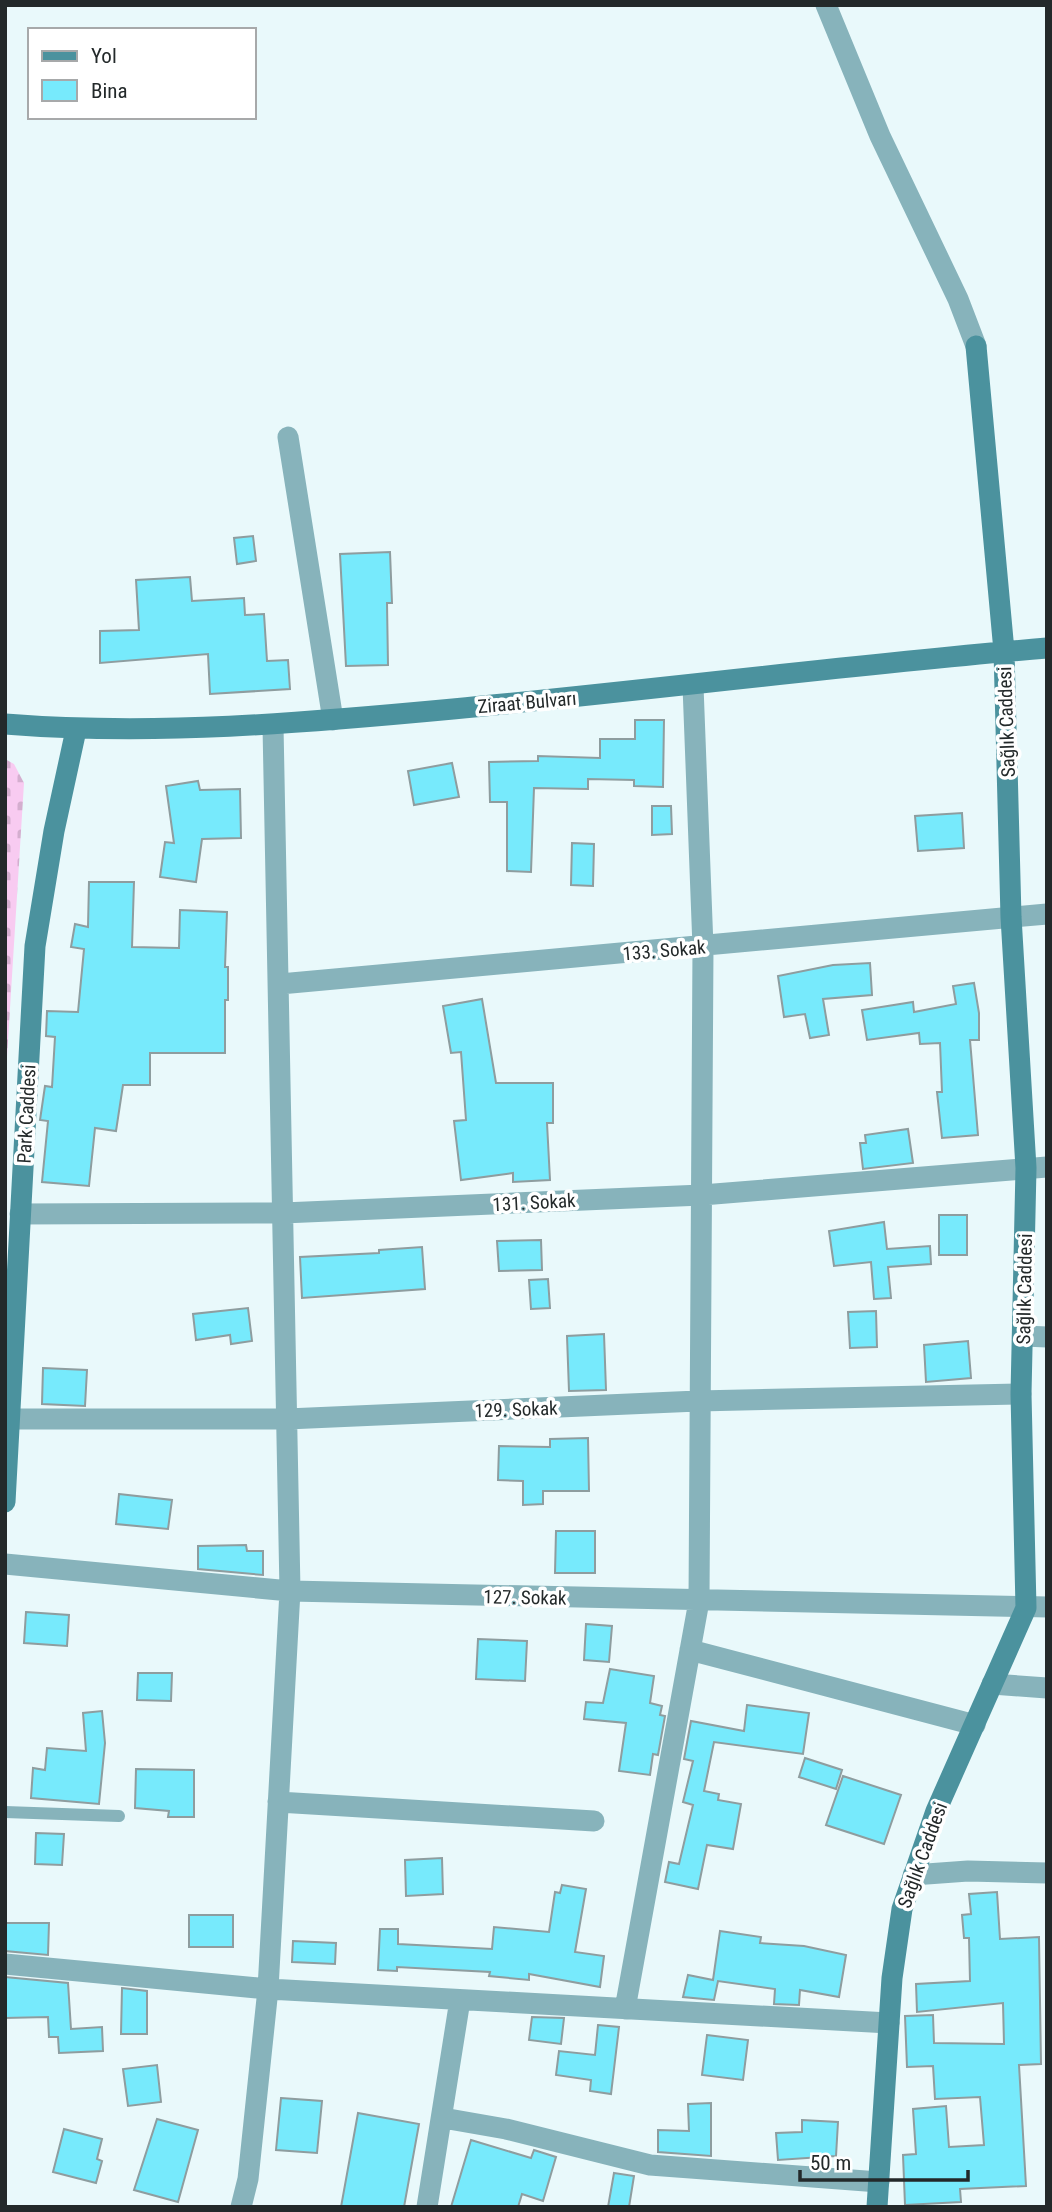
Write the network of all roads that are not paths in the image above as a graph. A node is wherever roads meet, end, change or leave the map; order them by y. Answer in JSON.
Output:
{"nodes":[{"id":1,"x":826,"y":5,"type":"edge"},
{"id":2,"x":288,"y":437,"type":"dead end"},
{"id":3,"x":1047,"y":648,"type":"edge"},
{"id":4,"x":1004,"y":652,"type":"junction"},
{"id":5,"x":693,"y":686,"type":"junction"},
{"id":6,"x":333,"y":720,"type":"junction"},
{"id":7,"x":5,"y":724,"type":"edge"},
{"id":8,"x":273,"y":726,"type":"junction"},
{"id":9,"x":76,"y":730,"type":"junction"},
{"id":10,"x":1047,"y":914,"type":"edge"},
{"id":11,"x":1011,"y":917,"type":"junction"},
{"id":12,"x":703,"y":947,"type":"junction"},
{"id":13,"x":280,"y":984,"type":"junction"},
{"id":14,"x":1036,"y":1168,"type":"edge"},
{"id":15,"x":702,"y":1195,"type":"junction"},
{"id":16,"x":283,"y":1213,"type":"junction"},
{"id":17,"x":20,"y":1214,"type":"junction"},
{"id":18,"x":1024,"y":1336,"type":"junction"},
{"id":19,"x":1047,"y":1337,"type":"edge"},
{"id":20,"x":1021,"y":1394,"type":"junction"},
{"id":21,"x":698,"y":1401,"type":"junction"},
{"id":22,"x":10,"y":1419,"type":"junction"},
{"id":23,"x":287,"y":1419,"type":"junction"},
{"id":24,"x":5,"y":1502,"type":"edge"},
{"id":25,"x":5,"y":1564,"type":"edge"},
{"id":26,"x":290,"y":1591,"type":"junction"},
{"id":27,"x":699,"y":1601,"type":"junction"},
{"id":28,"x":1036,"y":1607,"type":"edge"},
{"id":29,"x":690,"y":1650,"type":"junction"},
{"id":30,"x":992,"y":1684,"type":"junction"},
{"id":31,"x":1047,"y":1688,"type":"edge"},
{"id":32,"x":975,"y":1725,"type":"junction"},
{"id":33,"x":278,"y":1802,"type":"junction"},
{"id":34,"x":5,"y":1812,"type":"edge"},
{"id":35,"x":119,"y":1816,"type":"dead end"},
{"id":36,"x":594,"y":1821,"type":"dead end"},
{"id":37,"x":1047,"y":1873,"type":"edge"},
{"id":38,"x":913,"y":1875,"type":"junction"},
{"id":39,"x":5,"y":1964,"type":"edge"},
{"id":40,"x":268,"y":1989,"type":"junction"},
{"id":41,"x":460,"y":2000,"type":"junction"},
{"id":42,"x":625,"y":2010,"type":"junction"},
{"id":43,"x":889,"y":2024,"type":"junction"},
{"id":44,"x":443,"y":2118,"type":"junction"},
{"id":45,"x":879,"y":2182,"type":"junction"},
{"id":46,"x":241,"y":2207,"type":"edge"},
{"id":47,"x":427,"y":2207,"type":"edge"},
{"id":48,"x":877,"y":2207,"type":"edge"}],
"edges":[{"from":1,"to":4,"type":"street","name":"Sağlık Caddesi"},
{"from":2,"to":6,"type":"street"},
{"from":3,"to":4,"type":"street","name":"Ziraat Bulvarı"},
{"from":4,"to":5,"type":"street","name":"Ziraat Bulvarı"},
{"from":4,"to":11,"type":"street","name":"Sağlık Caddesi"},
{"from":5,"to":6,"type":"street","name":"Ziraat Bulvarı"},
{"from":5,"to":12,"type":"street"},
{"from":6,"to":8,"type":"street","name":"Ziraat Bulvarı"},
{"from":7,"to":9,"type":"street","name":"Ziraat Bulvarı"},
{"from":8,"to":9,"type":"street","name":"Ziraat Bulvarı"},
{"from":8,"to":13,"type":"street"},
{"from":9,"to":17,"type":"street","name":"Park Caddesi"},
{"from":10,"to":11,"type":"street","name":"133. Sokak"},
{"from":11,"to":12,"type":"street","name":"133. Sokak"},
{"from":11,"to":14,"type":"street","name":"Sağlık Caddesi"},
{"from":12,"to":13,"type":"street","name":"133. Sokak"},
{"from":12,"to":15,"type":"street"},
{"from":13,"to":16,"type":"street"},
{"from":14,"to":15,"type":"street","name":"131. Sokak"},
{"from":14,"to":18,"type":"street","name":"Sağlık Caddesi"},
{"from":15,"to":16,"type":"street","name":"131. Sokak"},
{"from":15,"to":21,"type":"street"},
{"from":16,"to":17,"type":"street","name":"131. Sokak"},
{"from":16,"to":23,"type":"street"},
{"from":17,"to":22,"type":"street","name":"Park Caddesi"},
{"from":18,"to":19,"type":"street"},
{"from":18,"to":20,"type":"street","name":"Sağlık Caddesi"},
{"from":20,"to":21,"type":"street","name":"129. Sokak"},
{"from":20,"to":28,"type":"street","name":"Sağlık Caddesi"},
{"from":21,"to":23,"type":"street","name":"129. Sokak"},
{"from":21,"to":27,"type":"street"},
{"from":22,"to":23,"type":"street","name":"129. Sokak"},
{"from":22,"to":24,"type":"street","name":"Park Caddesi"},
{"from":23,"to":26,"type":"street"},
{"from":25,"to":26,"type":"street","name":"127. Sokak"},
{"from":26,"to":27,"type":"street","name":"127. Sokak"},
{"from":26,"to":33,"type":"street"},
{"from":27,"to":28,"type":"street","name":"127. Sokak"},
{"from":27,"to":29,"type":"street"},
{"from":28,"to":30,"type":"street","name":"Sağlık Caddesi"},
{"from":29,"to":32,"type":"street"},
{"from":29,"to":42,"type":"street"},
{"from":30,"to":31,"type":"street"},
{"from":30,"to":32,"type":"street","name":"Sağlık Caddesi"},
{"from":32,"to":38,"type":"street","name":"Sağlık Caddesi"},
{"from":33,"to":36,"type":"street"},
{"from":33,"to":40,"type":"street"},
{"from":34,"to":35,"type":"lane"},
{"from":37,"to":38,"type":"street"},
{"from":38,"to":43,"type":"street","name":"Sağlık Caddesi"},
{"from":39,"to":40,"type":"street"},
{"from":40,"to":41,"type":"street"},
{"from":40,"to":46,"type":"street"},
{"from":41,"to":42,"type":"street"},
{"from":41,"to":44,"type":"street"},
{"from":42,"to":43,"type":"street"},
{"from":43,"to":45,"type":"street","name":"Sağlık Caddesi"},
{"from":44,"to":45,"type":"street"},
{"from":44,"to":47,"type":"street"},
{"from":45,"to":48,"type":"street","name":"Sağlık Caddesi"}]}
